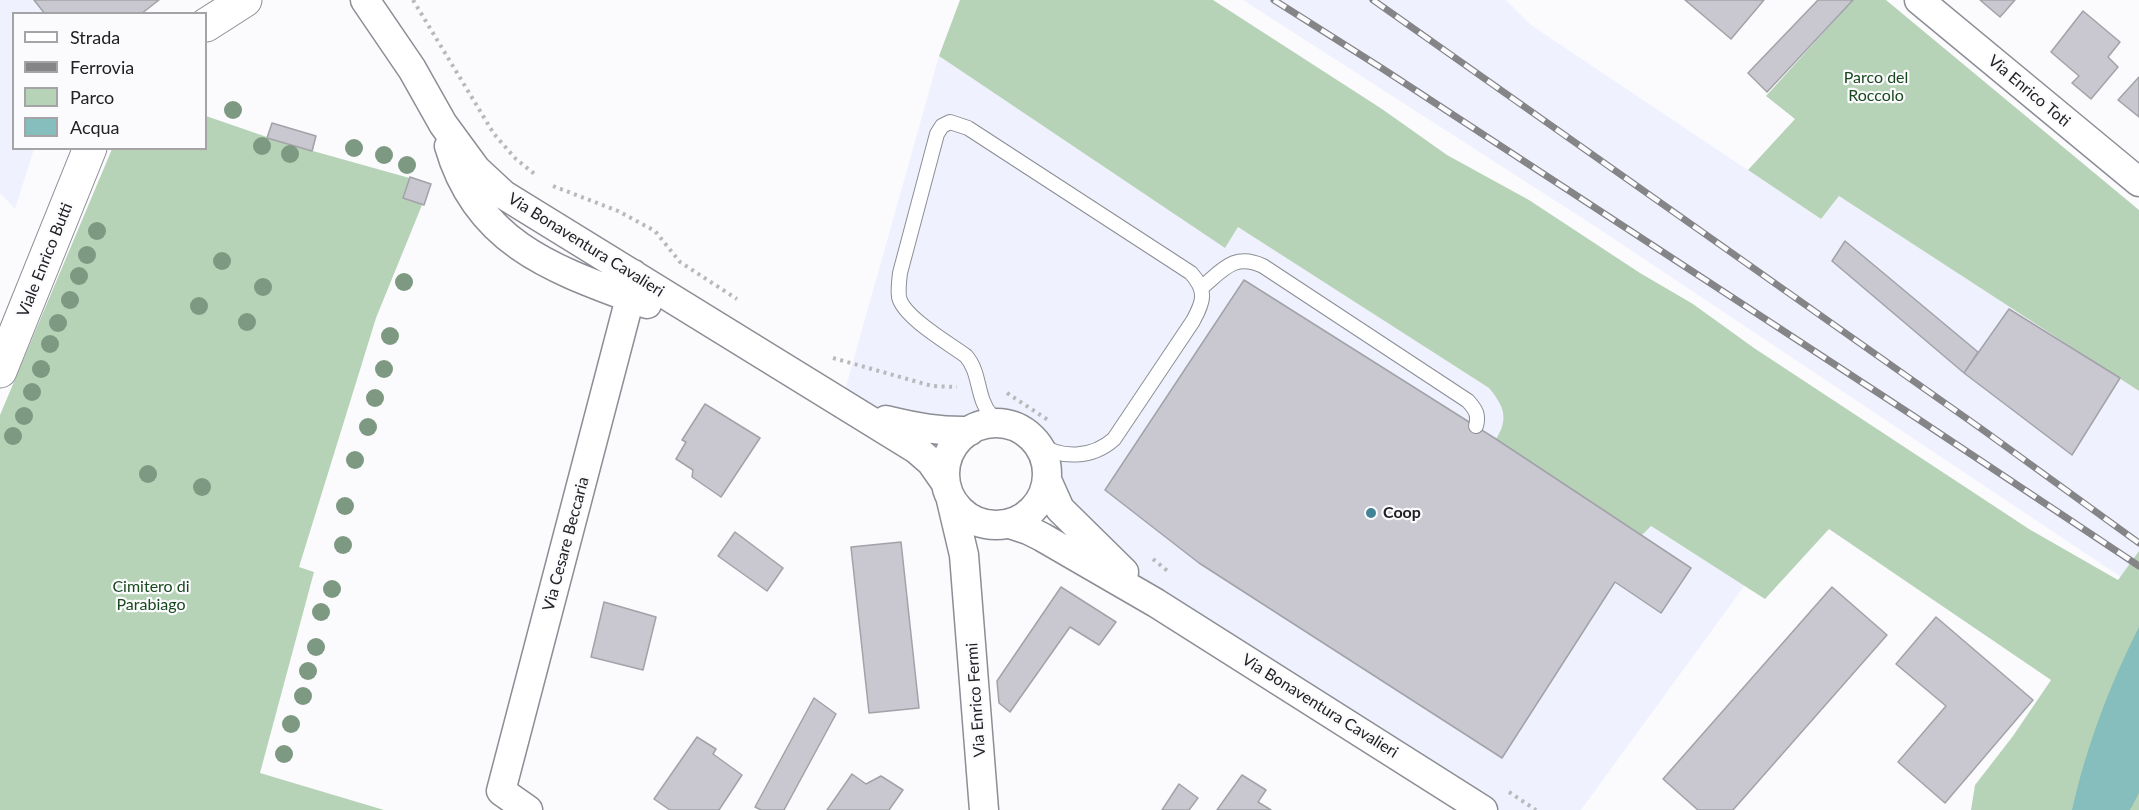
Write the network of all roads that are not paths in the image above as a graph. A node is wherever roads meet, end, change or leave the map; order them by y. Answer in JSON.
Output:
{"nodes":[{"id":1,"x":245,"y":0,"type":"edge"},
{"id":2,"x":365,"y":0,"type":"edge"},
{"id":3,"x":1919,"y":0,"type":"edge"},
{"id":4,"x":207,"y":24,"type":"edge"},
{"id":5,"x":89,"y":150,"type":"edge"},
{"id":6,"x":2139,"y":182,"type":"edge"},
{"id":7,"x":632,"y":286,"type":"junction"},
{"id":8,"x":1201,"y":288,"type":"junction"},
{"id":9,"x":0,"y":371,"type":"edge"},
{"id":10,"x":848,"y":405,"type":"junction"},
{"id":11,"x":1003,"y":424,"type":"junction"},
{"id":12,"x":1476,"y":426,"type":"dead end"},
{"id":13,"x":970,"y":431,"type":"junction"},
{"id":14,"x":1038,"y":443,"type":"junction"},
{"id":15,"x":1047,"y":480,"type":"junction"},
{"id":16,"x":947,"y":490,"type":"junction"},
{"id":17,"x":1007,"y":525,"type":"junction"},
{"id":18,"x":968,"y":590,"type":"junction"},
{"id":19,"x":1156,"y":603,"type":"junction"},
{"id":20,"x":528,"y":810,"type":"edge"},
{"id":21,"x":984,"y":810,"type":"edge"},
{"id":22,"x":1483,"y":810,"type":"edge"}],
"edges":[{"from":1,"to":4,"type":"street"},
{"from":2,"to":7,"type":"street","name":"Via Bonaventura Cavalieri"},
{"from":3,"to":6,"type":"street","name":"Via Enrico Toti"},
{"from":5,"to":9,"type":"street","name":"Viale Enrico Butti"},
{"from":7,"to":10,"type":"street","name":"Via Bonaventura Cavalieri"},
{"from":7,"to":20,"type":"street","name":"Via Cesare Beccaria"},
{"from":8,"to":11,"type":"lane"},
{"from":8,"to":12,"type":"lane"},
{"from":8,"to":14,"type":"lane"},
{"from":10,"to":13,"type":"street","name":"Via Bonaventura Cavalieri"},
{"from":10,"to":16,"type":"street","name":"Via Bonaventura Cavalieri"},
{"from":11,"to":13,"type":"street","name":"Via Bonaventura Cavalieri"},
{"from":11,"to":14,"type":"street"},
{"from":13,"to":16,"type":"street"},
{"from":14,"to":15,"type":"street","name":"Via Bonaventura Cavalieri"},
{"from":15,"to":17,"type":"street"},
{"from":15,"to":19,"type":"street","name":"Via Bonaventura Cavalieri"},
{"from":16,"to":17,"type":"street","name":"Via Bonaventura Cavalieri"},
{"from":16,"to":18,"type":"street","name":"Via Enrico Fermi"},
{"from":17,"to":18,"type":"street","name":"Via Enrico Fermi"},
{"from":17,"to":19,"type":"street","name":"Via Bonaventura Cavalieri"},
{"from":18,"to":21,"type":"street","name":"Via Enrico Fermi"},
{"from":19,"to":22,"type":"street","name":"Via Bonaventura Cavalieri"}]}
